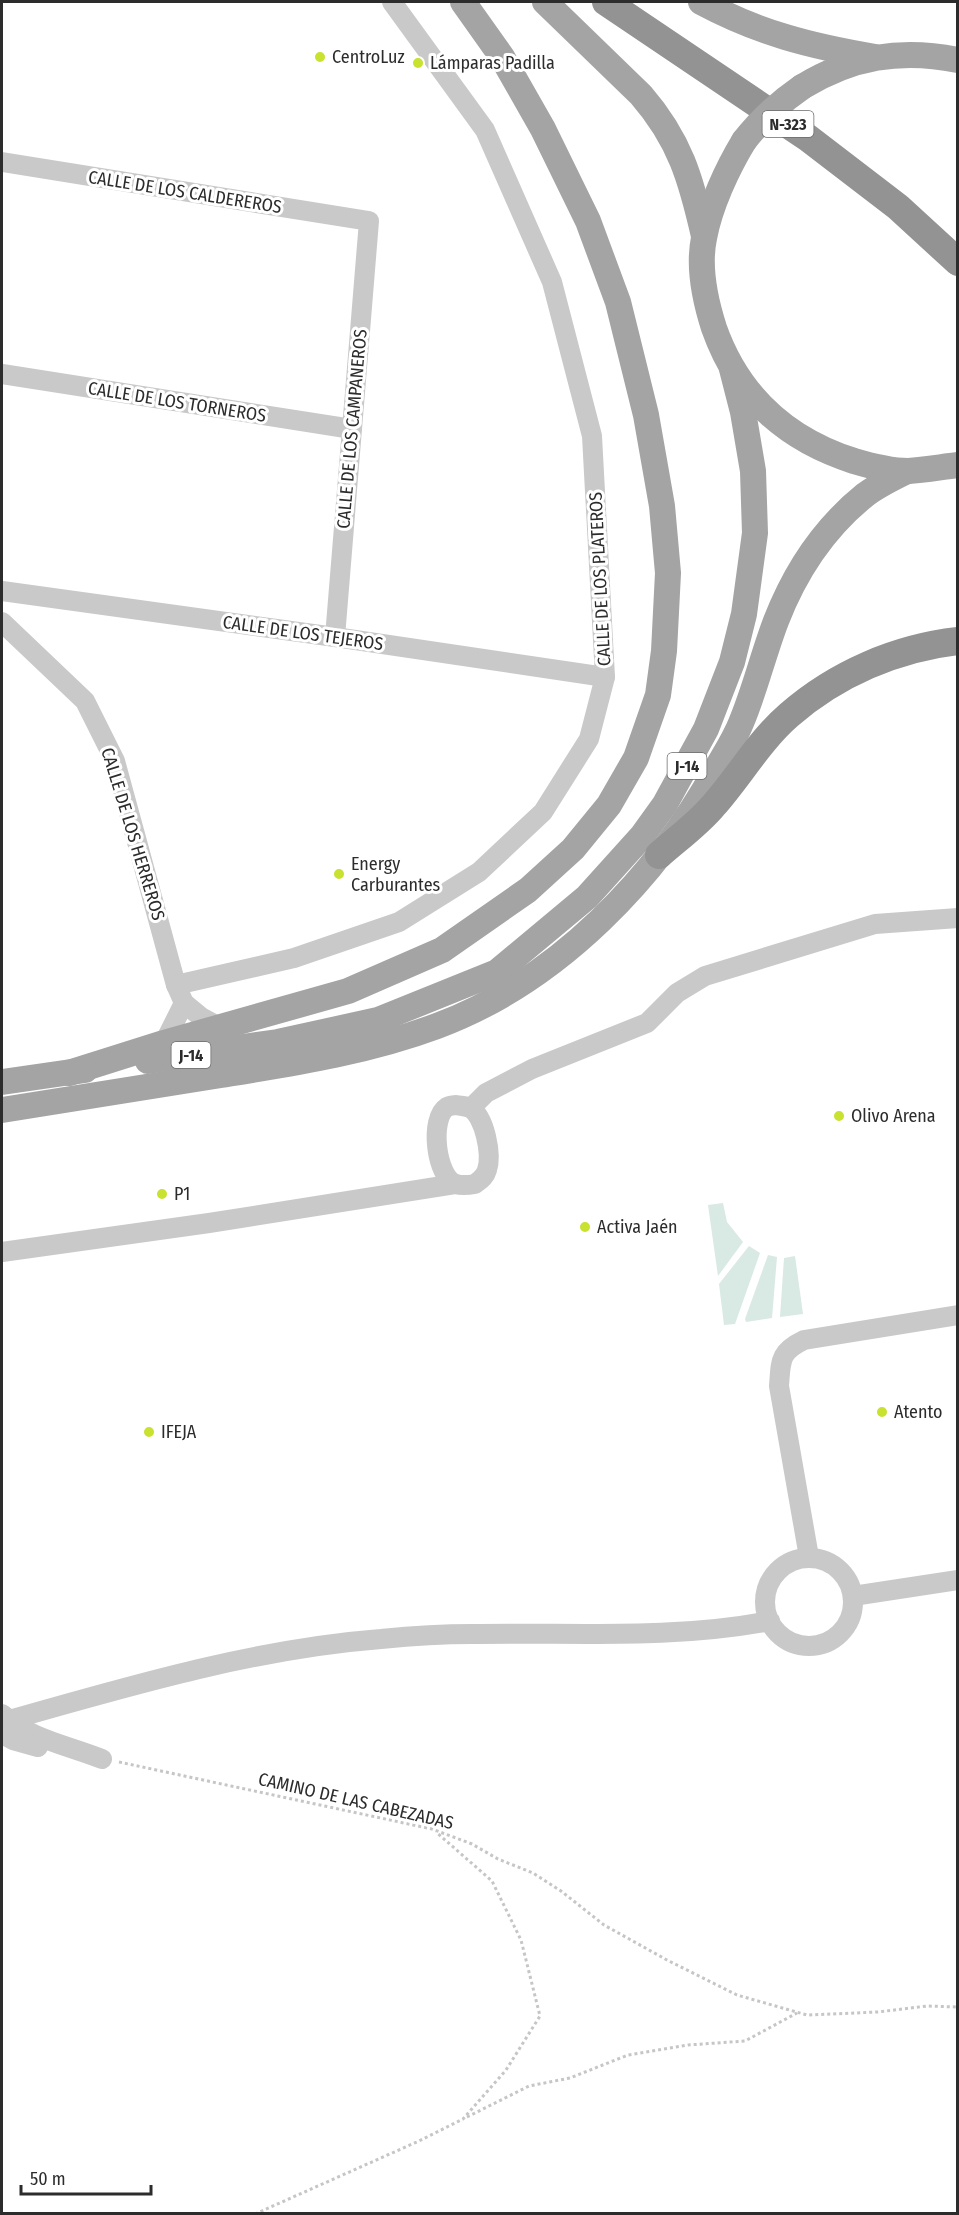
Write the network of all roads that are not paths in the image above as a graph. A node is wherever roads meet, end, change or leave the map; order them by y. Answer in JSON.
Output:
{"nodes":[{"id":1,"x":392,"y":2,"type":"edge"},
{"id":2,"x":463,"y":2,"type":"edge"},
{"id":3,"x":545,"y":2,"type":"edge"},
{"id":4,"x":606,"y":2,"type":"edge"},
{"id":5,"x":701,"y":2,"type":"edge"},
{"id":6,"x":875,"y":57,"type":"junction"},
{"id":7,"x":957,"y":60,"type":"edge"},
{"id":8,"x":2,"y":162,"type":"edge"},
{"id":9,"x":369,"y":221,"type":"joint"},
{"id":10,"x":704,"y":237,"type":"junction"},
{"id":11,"x":957,"y":262,"type":"edge"},
{"id":12,"x":732,"y":369,"type":"junction"},
{"id":13,"x":2,"y":374,"type":"edge"},
{"id":14,"x":352,"y":429,"type":"junction"},
{"id":15,"x":957,"y":465,"type":"edge"},
{"id":16,"x":907,"y":471,"type":"junction"},
{"id":17,"x":2,"y":591,"type":"edge"},
{"id":18,"x":2,"y":622,"type":"edge"},
{"id":19,"x":335,"y":637,"type":"junction"},
{"id":20,"x":957,"y":641,"type":"edge"},
{"id":21,"x":605,"y":677,"type":"junction"},
{"id":22,"x":659,"y":855,"type":"junction"},
{"id":23,"x":957,"y":918,"type":"edge"},
{"id":24,"x":176,"y":985,"type":"junction"},
{"id":25,"x":184,"y":1003,"type":"junction"},
{"id":26,"x":378,"y":1020,"type":"junction"},
{"id":27,"x":220,"y":1028,"type":"junction"},
{"id":28,"x":164,"y":1043,"type":"junction"},
{"id":29,"x":69,"y":1073,"type":"junction"},
{"id":30,"x":2,"y":1082,"type":"edge"},
{"id":31,"x":471,"y":1108,"type":"junction"},
{"id":32,"x":2,"y":1110,"type":"edge"},
{"id":33,"x":455,"y":1184,"type":"junction"},
{"id":34,"x":2,"y":1252,"type":"edge"},
{"id":35,"x":957,"y":1315,"type":"edge"},
{"id":36,"x":809,"y":1557,"type":"junction"},
{"id":37,"x":957,"y":1580,"type":"edge"},
{"id":38,"x":853,"y":1596,"type":"junction"},
{"id":39,"x":770,"y":1622,"type":"junction"},
{"id":40,"x":3,"y":1718,"type":"edge"},
{"id":41,"x":102,"y":1759,"type":"road end"}],
"edges":[{"from":1,"to":21,"type":"street","name":"CALLE DE LOS PLATEROS"},
{"from":2,"to":27,"type":"main road"},
{"from":3,"to":10,"type":"main road"},
{"from":4,"to":11,"type":"highway","number":"N-323"},
{"from":5,"to":6,"type":"main road"},
{"from":6,"to":7,"type":"main road"},
{"from":6,"to":10,"type":"main road","bridge":true},
{"from":8,"to":9,"type":"street","name":"CALLE DE LOS CALDEREROS"},
{"from":9,"to":14,"type":"street","name":"CALLE DE LOS CAMPANEROS"},
{"from":10,"to":12,"type":"main road"},
{"from":12,"to":16,"type":"main road"},
{"from":12,"to":26,"type":"main road","number":"J-14"},
{"from":13,"to":14,"type":"street","name":"CALLE DE LOS TORNEROS"},
{"from":14,"to":19,"type":"street","name":"CALLE DE LOS CAMPANEROS"},
{"from":15,"to":16,"type":"main road"},
{"from":16,"to":22,"type":"main road"},
{"from":17,"to":19,"type":"street","name":"CALLE DE LOS TEJEROS"},
{"from":18,"to":24,"type":"street","name":"CALLE DE LOS HERREROS"},
{"from":19,"to":21,"type":"street","name":"CALLE DE LOS TEJEROS"},
{"from":20,"to":22,"type":"highway"},
{"from":21,"to":24,"type":"street","name":"CALLE DE LOS PLATEROS"},
{"from":22,"to":32,"type":"main road","number":"J-14"},
{"from":23,"to":31,"type":"street"},
{"from":24,"to":25,"type":"street","name":"CALLE DE LOS HERREROS"},
{"from":25,"to":27,"type":"street"},
{"from":25,"to":28,"type":"street"},
{"from":26,"to":27,"type":"street"},
{"from":26,"to":29,"type":"main road","number":"J-14"},
{"from":27,"to":28,"type":"main road"},
{"from":28,"to":29,"type":"main road"},
{"from":29,"to":30,"type":"main road","number":"J-14"},
{"from":31,"to":33,"type":"street"},
{"from":31,"to":33,"type":"street"},
{"from":33,"to":34,"type":"street"},
{"from":35,"to":36,"type":"street"},
{"from":36,"to":38,"type":"street"},
{"from":36,"to":39,"type":"street"},
{"from":37,"to":38,"type":"street"},
{"from":38,"to":39,"type":"street"},
{"from":39,"to":40,"type":"street"},
{"from":40,"to":41,"type":"street"}]}
